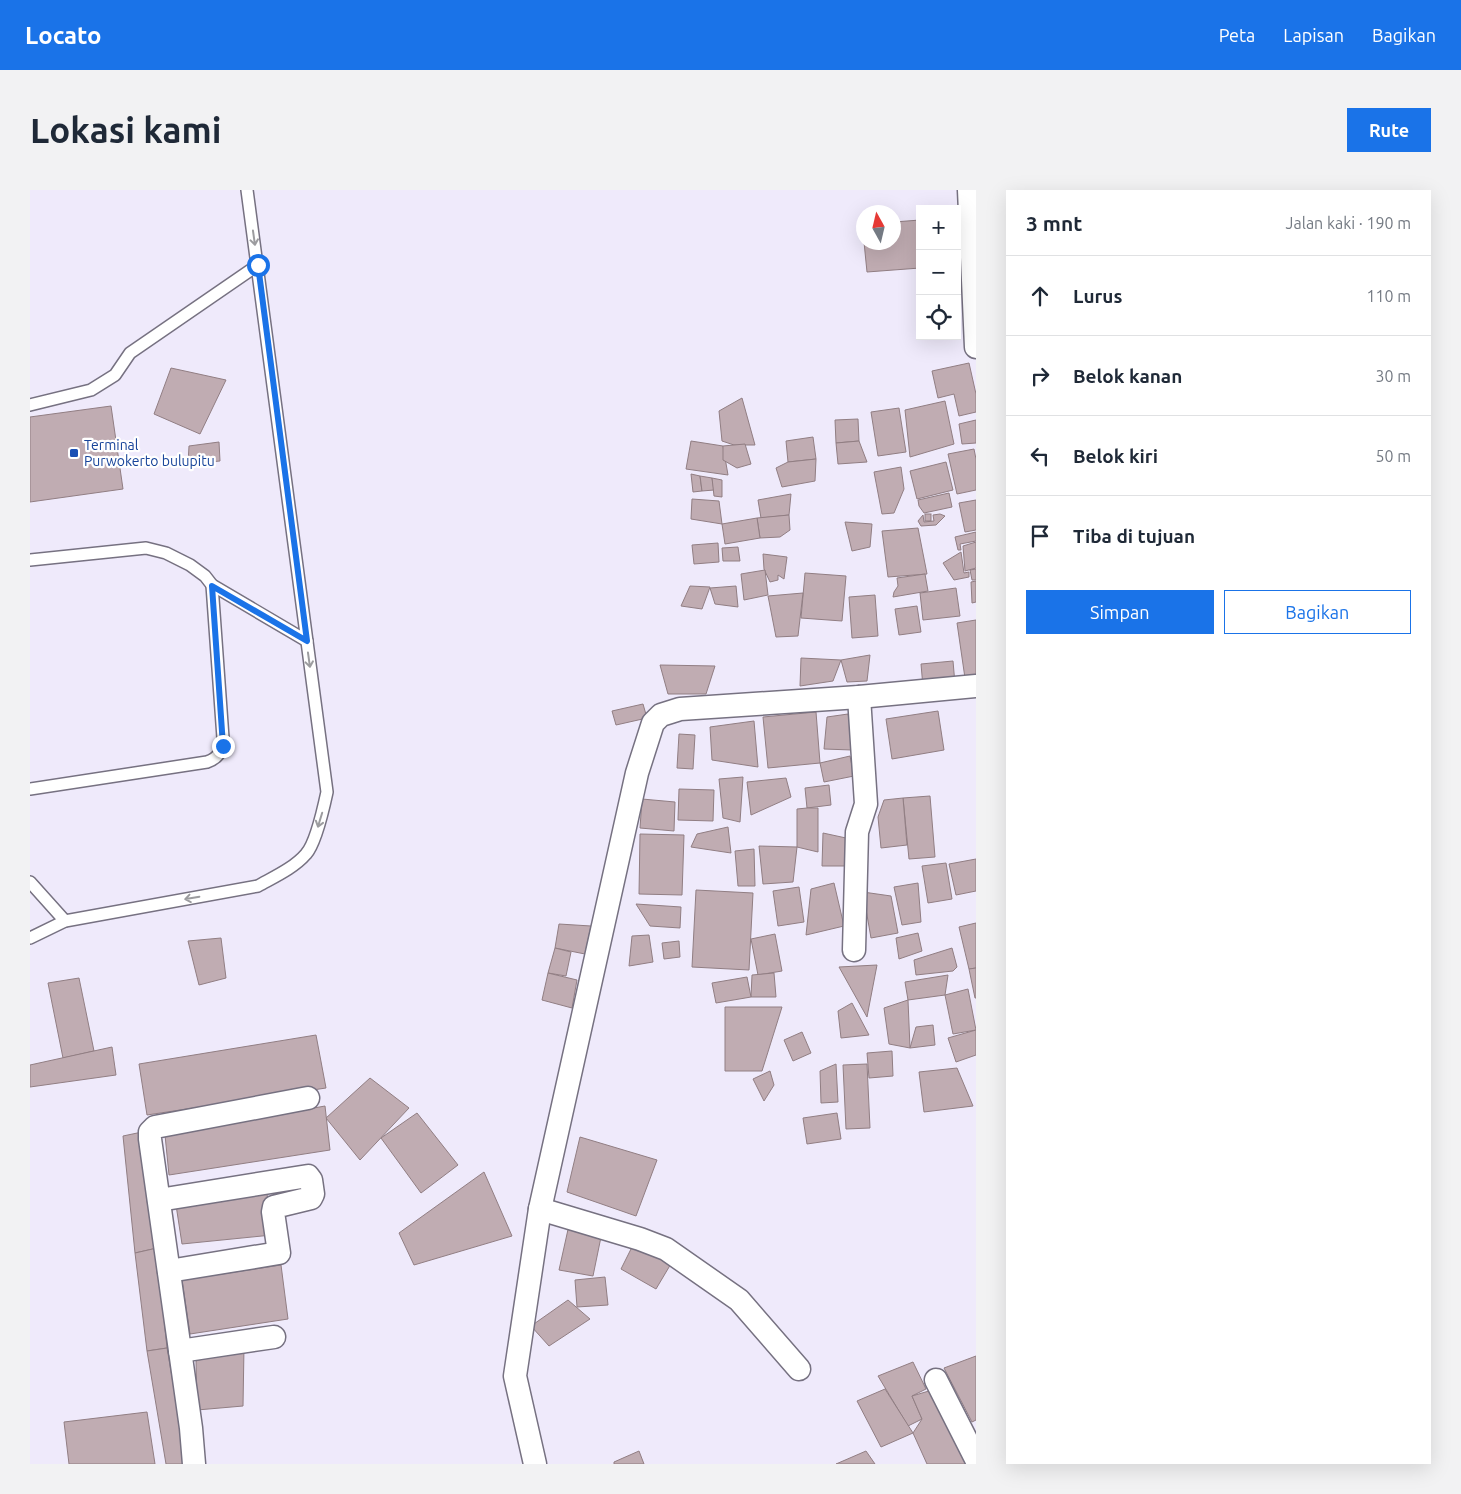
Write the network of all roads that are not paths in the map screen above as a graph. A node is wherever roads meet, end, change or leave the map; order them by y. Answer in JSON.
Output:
{"nodes":[{"id":1,"x":247,"y":190,"type":"edge"},
{"id":2,"x":969,"y":190,"type":"edge"},
{"id":3,"x":258,"y":265,"type":"junction"},
{"id":4,"x":976,"y":347,"type":"edge"},
{"id":5,"x":30,"y":405,"type":"edge"},
{"id":6,"x":30,"y":560,"type":"edge"},
{"id":7,"x":212,"y":586,"type":"junction"},
{"id":8,"x":307,"y":641,"type":"junction"},
{"id":9,"x":976,"y":686,"type":"edge"},
{"id":10,"x":859,"y":697,"type":"junction"},
{"id":11,"x":30,"y":789,"type":"edge"},
{"id":12,"x":30,"y":882,"type":"edge"},
{"id":13,"x":65,"y":921,"type":"junction"},
{"id":14,"x":30,"y":938,"type":"edge"},
{"id":15,"x":854,"y":950,"type":"dead end"},
{"id":16,"x":308,"y":1098,"type":"dead end"},
{"id":17,"x":159,"y":1200,"type":"junction"},
{"id":18,"x":540,"y":1209,"type":"junction"},
{"id":19,"x":168,"y":1271,"type":"junction"},
{"id":20,"x":274,"y":1337,"type":"dead end"},
{"id":21,"x":180,"y":1351,"type":"junction"},
{"id":22,"x":799,"y":1369,"type":"dead end"},
{"id":23,"x":936,"y":1380,"type":"dead end"},
{"id":24,"x":976,"y":1459,"type":"edge"},
{"id":25,"x":194,"y":1464,"type":"edge"},
{"id":26,"x":535,"y":1464,"type":"edge"}],
"edges":[{"from":1,"to":3,"type":"lane","one_way":true},
{"from":2,"to":4,"type":"street"},
{"from":3,"to":5,"type":"lane"},
{"from":3,"to":8,"type":"lane"},
{"from":6,"to":7,"type":"lane"},
{"from":7,"to":8,"type":"lane"},
{"from":7,"to":11,"type":"lane"},
{"from":8,"to":13,"type":"lane","one_way":true},
{"from":9,"to":10,"type":"street"},
{"from":10,"to":15,"type":"street"},
{"from":10,"to":18,"type":"street"},
{"from":12,"to":13,"type":"lane"},
{"from":13,"to":14,"type":"lane"},
{"from":16,"to":17,"type":"street"},
{"from":17,"to":19,"type":"street"},
{"from":17,"to":19,"type":"street"},
{"from":18,"to":22,"type":"street"},
{"from":18,"to":26,"type":"street"},
{"from":19,"to":21,"type":"street"},
{"from":20,"to":21,"type":"street"},
{"from":21,"to":25,"type":"street"},
{"from":23,"to":24,"type":"street"}]}
